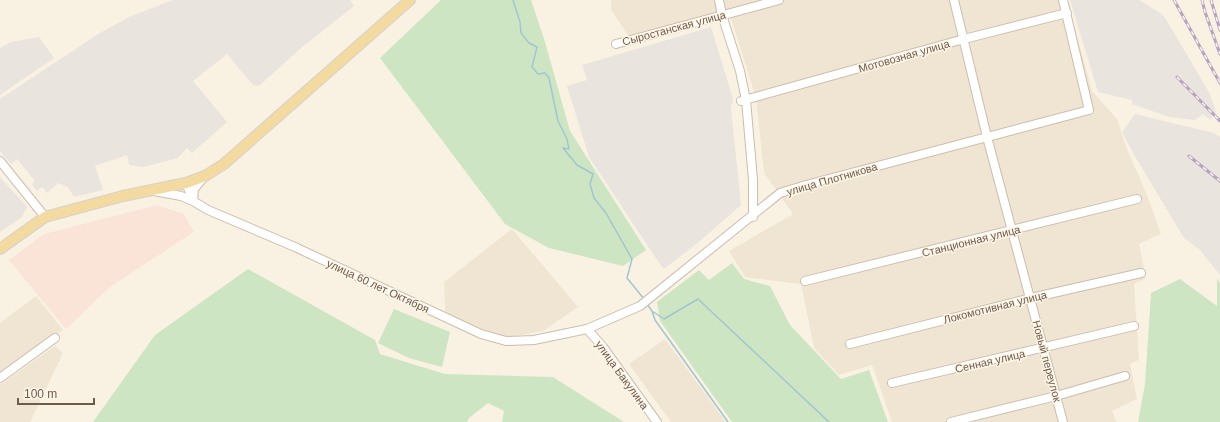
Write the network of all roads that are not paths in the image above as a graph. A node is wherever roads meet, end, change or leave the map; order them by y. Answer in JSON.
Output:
{"nodes":[{"id":1,"x":410,"y":0,"type":"edge"},
{"id":2,"x":719,"y":0,"type":"edge"},
{"id":3,"x":779,"y":0,"type":"edge"},
{"id":4,"x":954,"y":0,"type":"edge"},
{"id":5,"x":1063,"y":0,"type":"edge"},
{"id":6,"x":1067,"y":12,"type":"junction"},
{"id":7,"x":722,"y":15,"type":"junction"},
{"id":8,"x":964,"y":39,"type":"junction"},
{"id":9,"x":616,"y":44,"type":"dead end"},
{"id":10,"x":744,"y":100,"type":"junction"},
{"id":11,"x":988,"y":137,"type":"junction"},
{"id":12,"x":0,"y":161,"type":"edge"},
{"id":13,"x":205,"y":176,"type":"junction"},
{"id":14,"x":186,"y":183,"type":"junction"},
{"id":15,"x":149,"y":191,"type":"junction"},
{"id":16,"x":1137,"y":199,"type":"dead end"},
{"id":17,"x":193,"y":201,"type":"junction"},
{"id":18,"x":46,"y":217,"type":"junction"},
{"id":19,"x":753,"y":217,"type":"junction"},
{"id":20,"x":1012,"y":231,"type":"junction"},
{"id":21,"x":0,"y":249,"type":"edge"},
{"id":22,"x":1141,"y":273,"type":"dead end"},
{"id":23,"x":805,"y":281,"type":"dead end"},
{"id":24,"x":1031,"y":298,"type":"junction"},
{"id":25,"x":1134,"y":326,"type":"dead end"},
{"id":26,"x":587,"y":329,"type":"junction"},
{"id":27,"x":55,"y":338,"type":"dead end"},
{"id":28,"x":850,"y":344,"type":"dead end"},
{"id":29,"x":1043,"y":348,"type":"junction"},
{"id":30,"x":1125,"y":376,"type":"dead end"},
{"id":31,"x":0,"y":378,"type":"edge"},
{"id":32,"x":892,"y":384,"type":"dead end"},
{"id":33,"x":1056,"y":396,"type":"junction"},
{"id":34,"x":657,"y":422,"type":"edge"},
{"id":35,"x":951,"y":422,"type":"edge"},
{"id":36,"x":1063,"y":422,"type":"edge"}],
"edges":[{"from":1,"to":13,"type":"main road"},
{"from":2,"to":7,"type":"street"},
{"from":3,"to":7,"type":"street","name":"Сыростанская улица"},
{"from":4,"to":8,"type":"street","name":"Новый переулок"},
{"from":5,"to":6,"type":"street"},
{"from":6,"to":8,"type":"street","name":"Мотовозная улица"},
{"from":6,"to":11,"type":"street","name":"улица Плотникова"},
{"from":7,"to":9,"type":"street","name":"Сыростанская улица"},
{"from":7,"to":10,"type":"street"},
{"from":8,"to":10,"type":"street","name":"Мотовозная улица"},
{"from":8,"to":11,"type":"street","name":"Новый переулок"},
{"from":10,"to":19,"type":"street"},
{"from":11,"to":19,"type":"street","name":"улица Плотникова"},
{"from":11,"to":20,"type":"street","name":"Новый переулок"},
{"from":12,"to":18,"type":"street"},
{"from":13,"to":14,"type":"main road"},
{"from":13,"to":17,"type":"street"},
{"from":14,"to":15,"type":"main road"},
{"from":14,"to":17,"type":"street"},
{"from":15,"to":17,"type":"street","name":"улица 60 лет Октября"},
{"from":15,"to":18,"type":"main road"},
{"from":16,"to":20,"type":"street","name":"Станционная улица"},
{"from":17,"to":26,"type":"street","name":"улица 60 лет Октября"},
{"from":18,"to":21,"type":"main road"},
{"from":19,"to":26,"type":"street","name":"улица Плотникова"},
{"from":20,"to":23,"type":"street","name":"Станционная улица"},
{"from":20,"to":24,"type":"street","name":"Новый переулок"},
{"from":22,"to":24,"type":"street","name":"Локомотивная улица"},
{"from":24,"to":28,"type":"street","name":"Локомотивная улица"},
{"from":24,"to":29,"type":"street","name":"Новый переулок"},
{"from":25,"to":29,"type":"street","name":"Сенная улица"},
{"from":26,"to":34,"type":"street","name":"улица Бакулина"},
{"from":27,"to":31,"type":"street"},
{"from":29,"to":32,"type":"street","name":"Сенная улица"},
{"from":29,"to":33,"type":"street","name":"Новый переулок"},
{"from":30,"to":33,"type":"street"},
{"from":33,"to":35,"type":"street"},
{"from":33,"to":36,"type":"street","name":"Новый переулок"}]}
